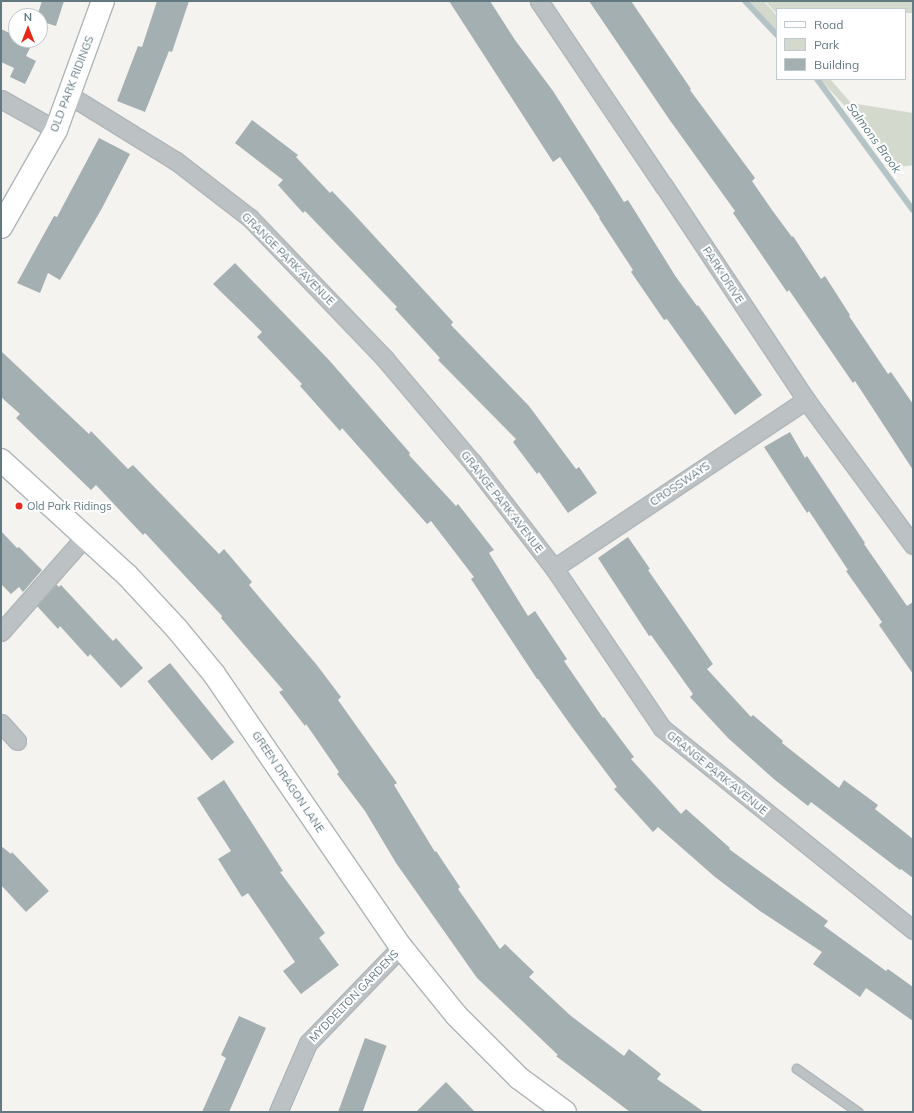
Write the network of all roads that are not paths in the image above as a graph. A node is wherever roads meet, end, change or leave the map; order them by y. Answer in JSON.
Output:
{"nodes":[{"id":1,"x":103,"y":1,"type":"edge"},
{"id":2,"x":539,"y":1,"type":"edge"},
{"id":3,"x":69,"y":95,"type":"junction"},
{"id":4,"x":1,"y":99,"type":"edge"},
{"id":5,"x":56,"y":130,"type":"junction"},
{"id":6,"x":1,"y":227,"type":"edge"},
{"id":7,"x":806,"y":400,"type":"junction"},
{"id":8,"x":1,"y":460,"type":"edge"},
{"id":9,"x":84,"y":538,"type":"junction"},
{"id":10,"x":913,"y":545,"type":"edge"},
{"id":11,"x":554,"y":568,"type":"junction"},
{"id":12,"x":1,"y":632,"type":"edge"},
{"id":13,"x":1,"y":723,"type":"edge"},
{"id":14,"x":17,"y":741,"type":"dead end"},
{"id":15,"x":913,"y":930,"type":"edge"},
{"id":16,"x":401,"y":947,"type":"junction"},
{"id":17,"x":797,"y":1069,"type":"dead end"},
{"id":18,"x":278,"y":1112,"type":"edge"},
{"id":19,"x":565,"y":1112,"type":"edge"},
{"id":20,"x":858,"y":1112,"type":"edge"}],
"edges":[{"from":1,"to":3,"type":"street","name":"OLD PARK RIDINGS"},
{"from":2,"to":7,"type":"street","name":"PARK DRIVE"},
{"from":3,"to":5,"type":"street","name":"OLD PARK RIDINGS"},
{"from":3,"to":11,"type":"street","name":"GRANGE PARK AVENUE"},
{"from":4,"to":5,"type":"street"},
{"from":5,"to":6,"type":"street","name":"OLD PARK RIDINGS"},
{"from":7,"to":10,"type":"street","name":"PARK DRIVE"},
{"from":7,"to":11,"type":"street","name":"CROSSWAYS"},
{"from":8,"to":9,"type":"street","name":"GREEN DRAGON LANE"},
{"from":9,"to":12,"type":"street"},
{"from":9,"to":16,"type":"street","name":"GREEN DRAGON LANE"},
{"from":11,"to":15,"type":"street","name":"GRANGE PARK AVENUE"},
{"from":13,"to":14,"type":"street"},
{"from":16,"to":18,"type":"street","name":"MYDDELTON GARDENS"},
{"from":16,"to":19,"type":"street","name":"GREEN DRAGON LANE"},
{"from":17,"to":20,"type":"lane"}]}
